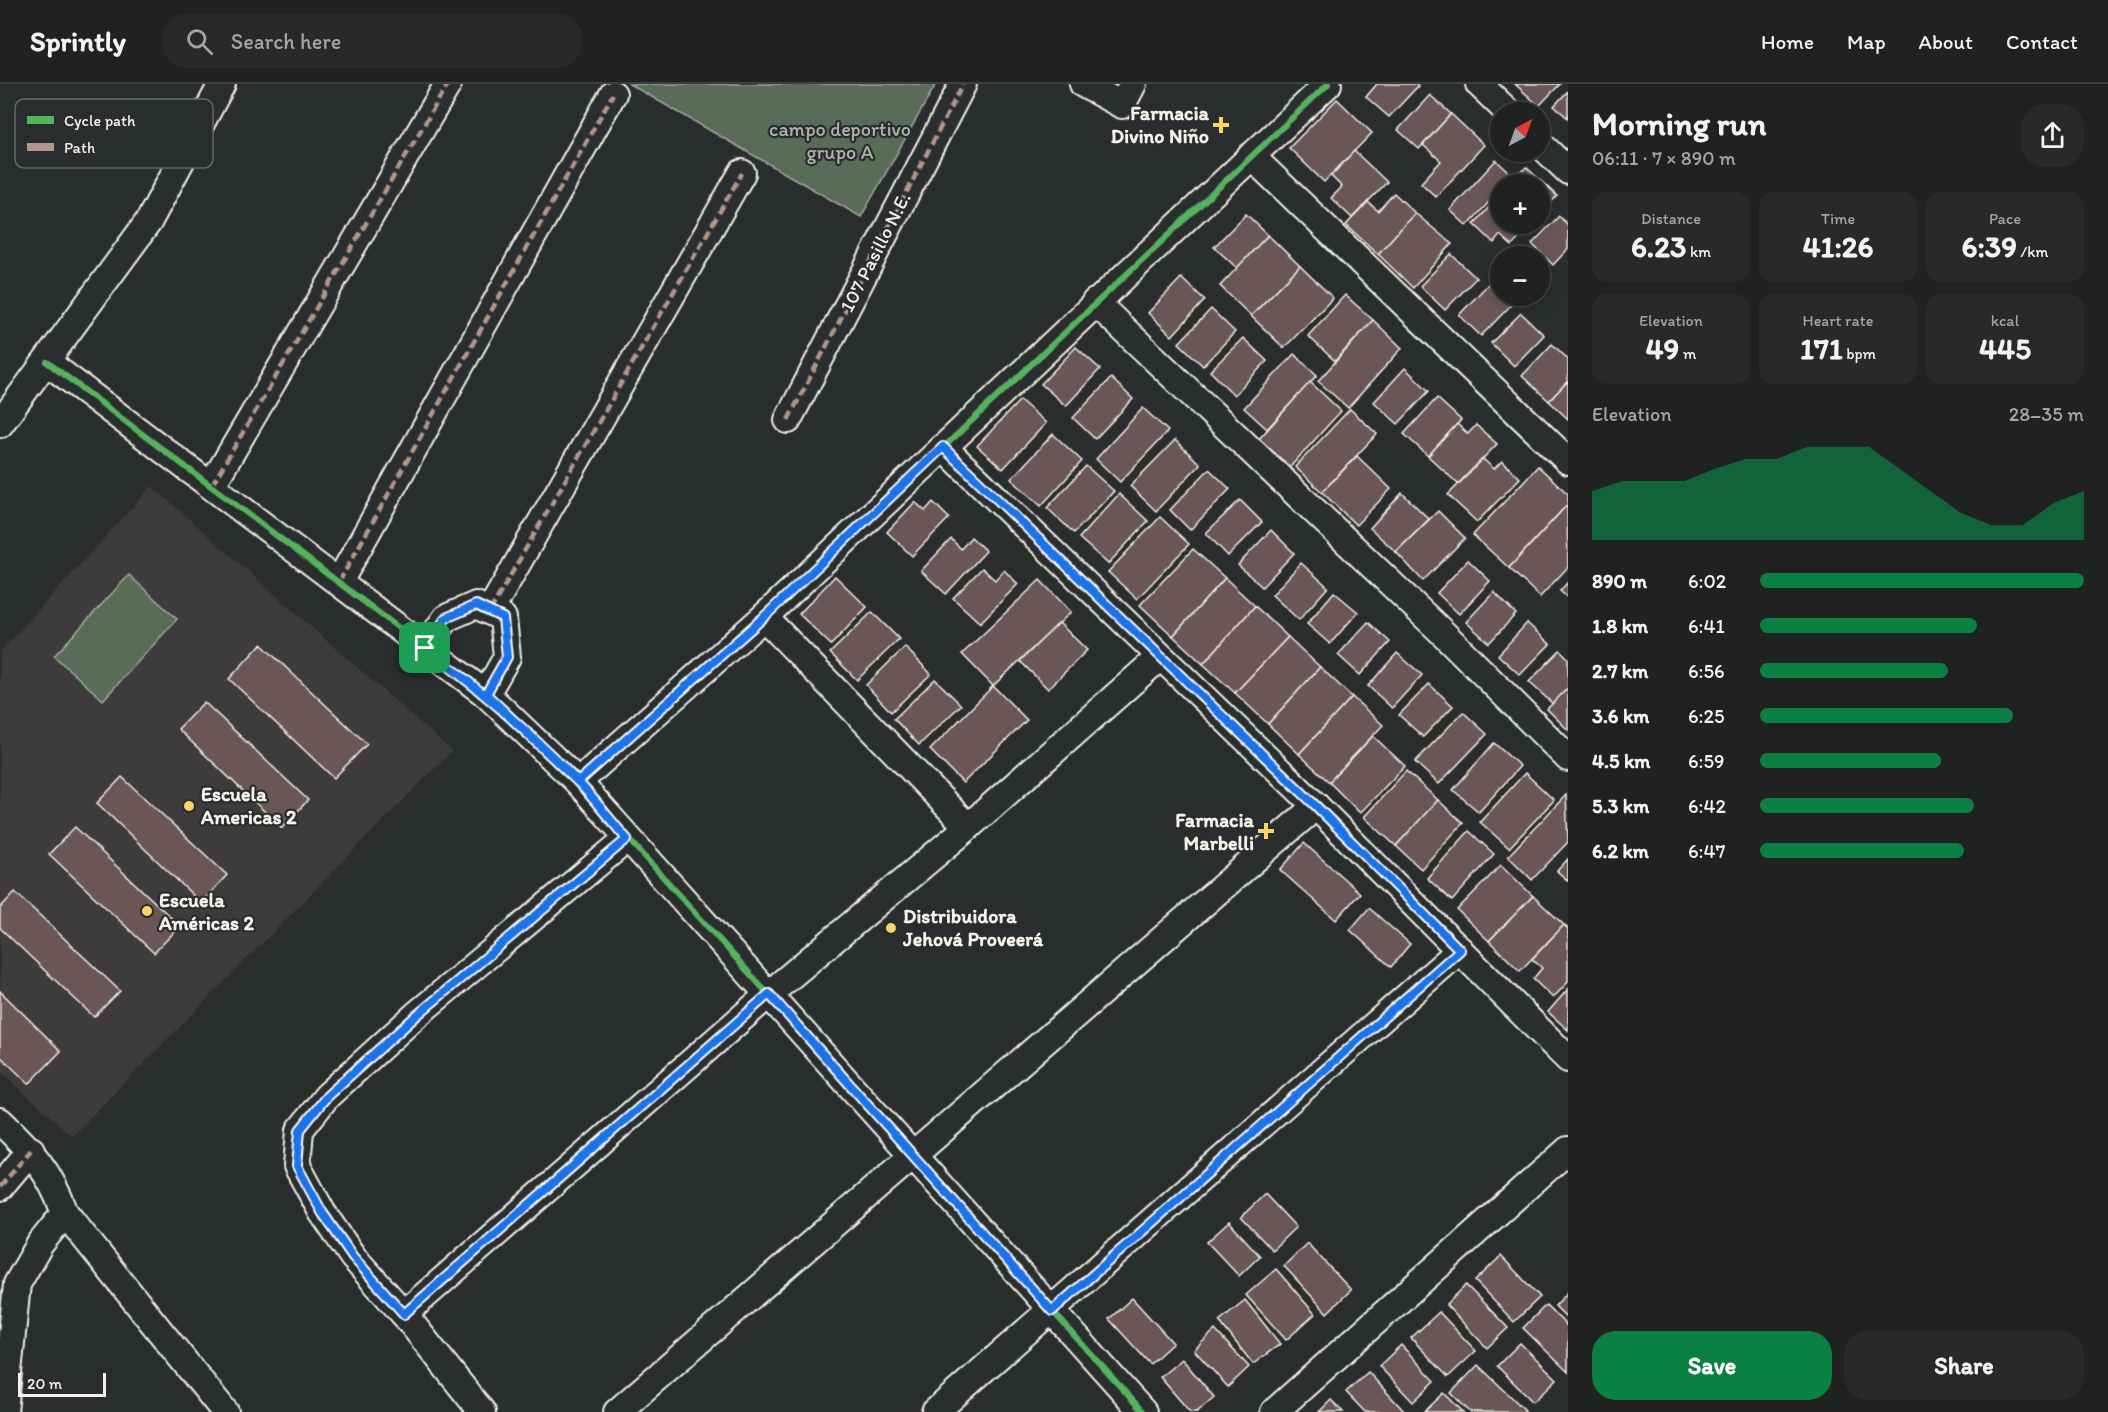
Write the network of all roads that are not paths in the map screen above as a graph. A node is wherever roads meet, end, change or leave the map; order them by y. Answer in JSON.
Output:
{"nodes":[{"id":1,"x":222,"y":84,"type":"edge"},
{"id":2,"x":448,"y":84,"type":"edge"},
{"id":3,"x":963,"y":84,"type":"edge"},
{"id":4,"x":1083,"y":84,"type":"edge"},
{"id":5,"x":1133,"y":84,"type":"edge"},
{"id":6,"x":1328,"y":84,"type":"edge"},
{"id":7,"x":1479,"y":84,"type":"edge"},
{"id":8,"x":613,"y":94,"type":"dead end"},
{"id":9,"x":213,"y":101,"type":"edge"},
{"id":10,"x":1498,"y":102,"type":"edge"},
{"id":11,"x":1550,"y":154,"type":"edge"},
{"id":12,"x":1251,"y":156,"type":"junction"},
{"id":13,"x":177,"y":168,"type":"edge"},
{"id":14,"x":1568,"y":171,"type":"edge"},
{"id":15,"x":742,"y":172,"type":"dead end"},
{"id":16,"x":1095,"y":302,"type":"junction"},
{"id":17,"x":47,"y":362,"type":"junction"},
{"id":18,"x":788,"y":420,"type":"dead end"},
{"id":19,"x":0,"y":424,"type":"edge"},
{"id":20,"x":943,"y":447,"type":"junction"},
{"id":21,"x":1568,"y":461,"type":"edge"},
{"id":22,"x":212,"y":485,"type":"junction"},
{"id":23,"x":339,"y":582,"type":"junction"},
{"id":24,"x":490,"y":611,"type":"junction"},
{"id":25,"x":764,"y":617,"type":"junction"},
{"id":26,"x":425,"y":648,"type":"junction"},
{"id":27,"x":1160,"y":657,"type":"junction"},
{"id":28,"x":486,"y":694,"type":"junction"},
{"id":29,"x":1568,"y":758,"type":"edge"},
{"id":30,"x":578,"y":782,"type":"junction"},
{"id":31,"x":1316,"y":806,"type":"junction"},
{"id":32,"x":968,"y":827,"type":"junction"},
{"id":33,"x":627,"y":839,"type":"junction"},
{"id":34,"x":1460,"y":950,"type":"junction"},
{"id":35,"x":769,"y":994,"type":"junction"},
{"id":36,"x":1568,"y":1059,"type":"edge"},
{"id":37,"x":0,"y":1120,"type":"edge"},
{"id":38,"x":1568,"y":1149,"type":"edge"},
{"id":39,"x":31,"y":1150,"type":"junction"},
{"id":40,"x":912,"y":1156,"type":"junction"},
{"id":41,"x":0,"y":1187,"type":"edge"},
{"id":42,"x":65,"y":1213,"type":"junction"},
{"id":43,"x":1052,"y":1311,"type":"junction"},
{"id":44,"x":404,"y":1314,"type":"junction"},
{"id":45,"x":4,"y":1412,"type":"edge"},
{"id":46,"x":225,"y":1412,"type":"edge"},
{"id":47,"x":482,"y":1412,"type":"edge"},
{"id":48,"x":617,"y":1412,"type":"edge"},
{"id":49,"x":935,"y":1412,"type":"edge"},
{"id":50,"x":1143,"y":1412,"type":"edge"},
{"id":51,"x":1274,"y":1412,"type":"edge"}],
"edges":[{"from":1,"to":9,"type":"street"},
{"from":2,"to":22,"type":"street"},
{"from":3,"to":18,"type":"street","name":"107 Pasillo N.E."},
{"from":4,"to":5,"type":"street"},
{"from":6,"to":12,"type":"street"},
{"from":7,"to":10,"type":"street"},
{"from":8,"to":23,"type":"street"},
{"from":11,"to":14,"type":"street"},
{"from":12,"to":16,"type":"street"},
{"from":12,"to":21,"type":"street"},
{"from":13,"to":17,"type":"street"},
{"from":15,"to":24,"type":"street"},
{"from":16,"to":20,"type":"street"},
{"from":16,"to":29,"type":"street"},
{"from":17,"to":19,"type":"street"},
{"from":17,"to":22,"type":"street"},
{"from":20,"to":25,"type":"street"},
{"from":20,"to":27,"type":"street"},
{"from":22,"to":23,"type":"street"},
{"from":23,"to":26,"type":"street"},
{"from":24,"to":26,"type":"street"},
{"from":24,"to":28,"type":"street"},
{"from":25,"to":30,"type":"street"},
{"from":25,"to":32,"type":"street"},
{"from":26,"to":28,"type":"street"},
{"from":27,"to":31,"type":"street"},
{"from":27,"to":32,"type":"street"},
{"from":28,"to":30,"type":"street"},
{"from":30,"to":33,"type":"street"},
{"from":31,"to":34,"type":"street"},
{"from":31,"to":40,"type":"street"},
{"from":32,"to":35,"type":"street"},
{"from":33,"to":35,"type":"street"},
{"from":33,"to":44,"type":"street"},
{"from":34,"to":36,"type":"street"},
{"from":34,"to":43,"type":"street"},
{"from":35,"to":40,"type":"street"},
{"from":35,"to":44,"type":"street"},
{"from":37,"to":39,"type":"street"},
{"from":38,"to":51,"type":"street"},
{"from":39,"to":41,"type":"street"},
{"from":39,"to":42,"type":"street"},
{"from":40,"to":43,"type":"street"},
{"from":40,"to":48,"type":"street"},
{"from":42,"to":45,"type":"street"},
{"from":42,"to":46,"type":"street"},
{"from":43,"to":49,"type":"street"},
{"from":43,"to":50,"type":"street"},
{"from":44,"to":47,"type":"street"}]}
